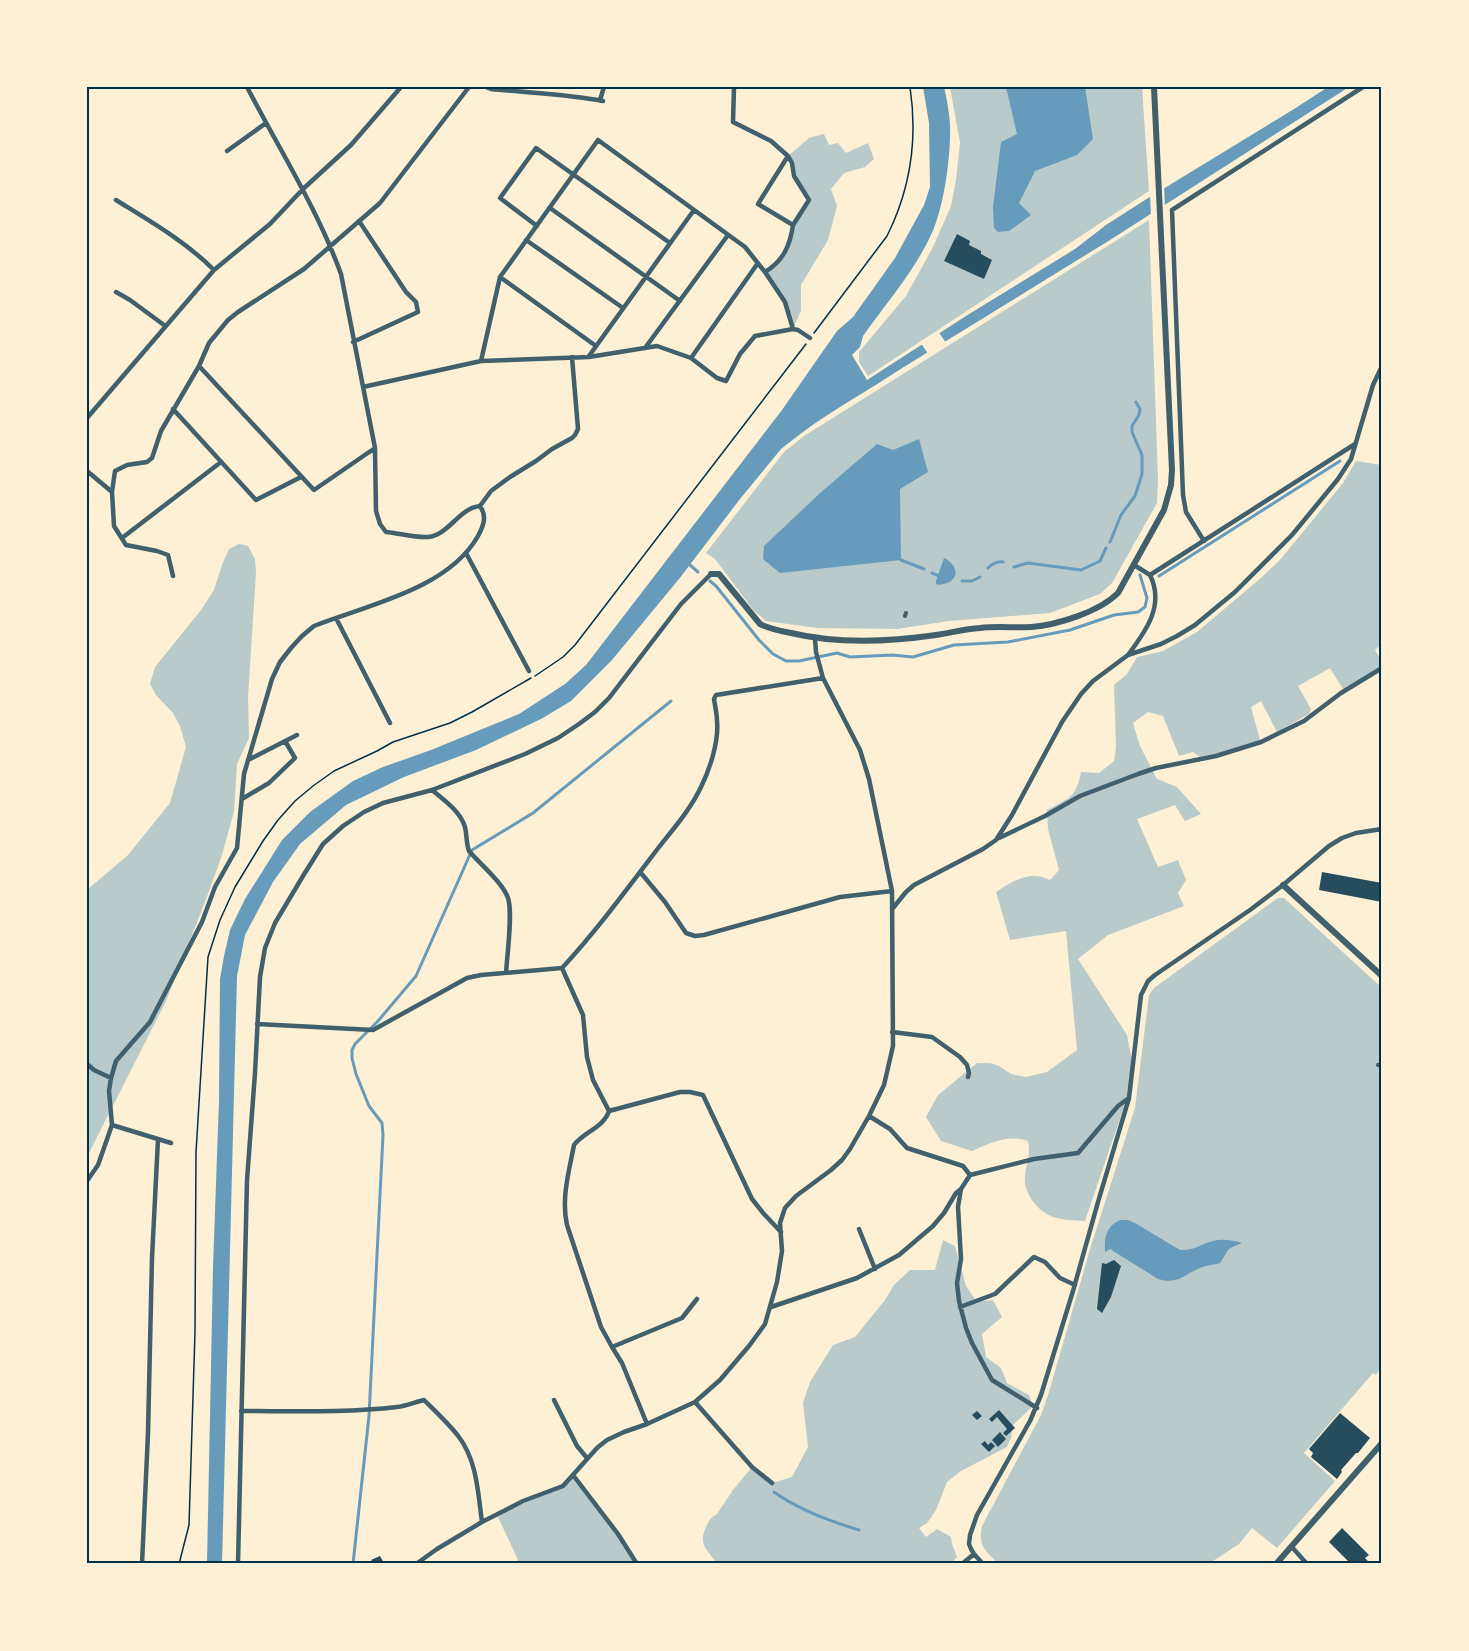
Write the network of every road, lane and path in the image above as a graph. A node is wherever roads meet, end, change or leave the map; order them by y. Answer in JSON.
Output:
{"nodes":[{"id":1,"x":247,"y":87,"type":"edge"},
{"id":2,"x":401,"y":87,"type":"edge"},
{"id":3,"x":470,"y":87,"type":"edge"},
{"id":4,"x":486,"y":87,"type":"edge"},
{"id":5,"x":604,"y":87,"type":"edge"},
{"id":6,"x":734,"y":87,"type":"edge"},
{"id":7,"x":910,"y":87,"type":"edge"},
{"id":8,"x":1154,"y":87,"type":"edge"},
{"id":9,"x":1363,"y":87,"type":"edge"},
{"id":10,"x":266,"y":123,"type":"junction"},
{"id":11,"x":227,"y":151,"type":"dead end"},
{"id":12,"x":788,"y":156,"type":"junction"},
{"id":13,"x":574,"y":175,"type":"junction"},
{"id":14,"x":303,"y":189,"type":"junction"},
{"id":15,"x":116,"y":200,"type":"dead end"},
{"id":16,"x":550,"y":208,"type":"junction"},
{"id":17,"x":694,"y":210,"type":"junction"},
{"id":18,"x":359,"y":221,"type":"junction"},
{"id":19,"x":793,"y":225,"type":"junction"},
{"id":20,"x":537,"y":226,"type":"junction"},
{"id":21,"x":728,"y":235,"type":"junction"},
{"id":22,"x":526,"y":240,"type":"junction"},
{"id":23,"x":670,"y":243,"type":"junction"},
{"id":24,"x":331,"y":246,"type":"junction"},
{"id":25,"x":758,"y":263,"type":"junction"},
{"id":26,"x":214,"y":270,"type":"junction"},
{"id":27,"x":765,"y":272,"type":"junction"},
{"id":28,"x":500,"y":277,"type":"junction"},
{"id":29,"x":647,"y":277,"type":"junction"},
{"id":30,"x":116,"y":292,"type":"dead end"},
{"id":31,"x":680,"y":301,"type":"junction"},
{"id":32,"x":623,"y":308,"type":"junction"},
{"id":33,"x":164,"y":325,"type":"junction"},
{"id":34,"x":793,"y":329,"type":"junction"},
{"id":35,"x":810,"y":338,"type":"junction"},
{"id":36,"x":353,"y":342,"type":"junction"},
{"id":37,"x":596,"y":346,"type":"junction"},
{"id":38,"x":645,"y":348,"type":"junction"},
{"id":39,"x":572,"y":357,"type":"junction"},
{"id":40,"x":589,"y":357,"type":"junction"},
{"id":41,"x":692,"y":358,"type":"junction"},
{"id":42,"x":481,"y":361,"type":"junction"},
{"id":43,"x":199,"y":366,"type":"junction"},
{"id":44,"x":1382,"y":366,"type":"edge"},
{"id":45,"x":363,"y":387,"type":"junction"},
{"id":46,"x":173,"y":409,"type":"junction"},
{"id":47,"x":87,"y":418,"type":"edge"},
{"id":48,"x":1356,"y":444,"type":"junction"},
{"id":49,"x":375,"y":448,"type":"junction"},
{"id":50,"x":221,"y":462,"type":"junction"},
{"id":51,"x":87,"y":471,"type":"edge"},
{"id":52,"x":301,"y":477,"type":"junction"},
{"id":53,"x":112,"y":492,"type":"junction"},
{"id":54,"x":480,"y":506,"type":"junction"},
{"id":55,"x":122,"y":537,"type":"junction"},
{"id":56,"x":1204,"y":541,"type":"junction"},
{"id":57,"x":466,"y":553,"type":"junction"},
{"id":58,"x":1134,"y":565,"type":"junction"},
{"id":59,"x":711,"y":574,"type":"joint"},
{"id":60,"x":1150,"y":575,"type":"junction"},
{"id":61,"x":173,"y":576,"type":"dead end"},
{"id":62,"x":336,"y":618,"type":"junction"},
{"id":63,"x":815,"y":639,"type":"junction"},
{"id":64,"x":1128,"y":655,"type":"junction"},
{"id":65,"x":1382,"y":668,"type":"edge"},
{"id":66,"x":529,"y":671,"type":"dead end"},
{"id":67,"x":823,"y":678,"type":"junction"},
{"id":68,"x":390,"y":723,"type":"dead end"},
{"id":69,"x":297,"y":735,"type":"dead end"},
{"id":70,"x":285,"y":741,"type":"junction"},
{"id":71,"x":248,"y":760,"type":"junction"},
{"id":72,"x":432,"y":790,"type":"junction"},
{"id":73,"x":242,"y":799,"type":"junction"},
{"id":74,"x":1382,"y":829,"type":"edge"},
{"id":75,"x":996,"y":840,"type":"junction"},
{"id":76,"x":640,"y":873,"type":"junction"},
{"id":77,"x":1283,"y":885,"type":"junction"},
{"id":78,"x":892,"y":891,"type":"junction"},
{"id":79,"x":893,"y":908,"type":"junction"},
{"id":80,"x":562,"y":968,"type":"junction"},
{"id":81,"x":506,"y":973,"type":"junction"},
{"id":82,"x":1382,"y":976,"type":"edge"},
{"id":83,"x":257,"y":1024,"type":"junction"},
{"id":84,"x":892,"y":1032,"type":"junction"},
{"id":85,"x":87,"y":1064,"type":"edge"},
{"id":86,"x":968,"y":1077,"type":"dead end"},
{"id":87,"x":111,"y":1078,"type":"junction"},
{"id":88,"x":1129,"y":1098,"type":"junction"},
{"id":89,"x":609,"y":1111,"type":"junction"},
{"id":90,"x":869,"y":1116,"type":"junction"},
{"id":91,"x":112,"y":1125,"type":"junction"},
{"id":92,"x":158,"y":1138,"type":"junction"},
{"id":93,"x":171,"y":1143,"type":"dead end"},
{"id":94,"x":970,"y":1175,"type":"junction"},
{"id":95,"x":87,"y":1181,"type":"edge"},
{"id":96,"x":961,"y":1189,"type":"junction"},
{"id":97,"x":859,"y":1229,"type":"dead end"},
{"id":98,"x":781,"y":1232,"type":"junction"},
{"id":99,"x":875,"y":1269,"type":"junction"},
{"id":100,"x":1075,"y":1285,"type":"junction"},
{"id":101,"x":697,"y":1299,"type":"dead end"},
{"id":102,"x":771,"y":1307,"type":"junction"},
{"id":103,"x":960,"y":1307,"type":"junction"},
{"id":104,"x":612,"y":1347,"type":"junction"},
{"id":105,"x":554,"y":1400,"type":"dead end"},
{"id":106,"x":695,"y":1402,"type":"junction"},
{"id":107,"x":1037,"y":1408,"type":"junction"},
{"id":108,"x":241,"y":1411,"type":"junction"},
{"id":109,"x":647,"y":1424,"type":"junction"},
{"id":110,"x":1382,"y":1443,"type":"edge"},
{"id":111,"x":587,"y":1458,"type":"junction"},
{"id":112,"x":573,"y":1475,"type":"junction"},
{"id":113,"x":772,"y":1483,"type":"dead end"},
{"id":114,"x":482,"y":1522,"type":"junction"},
{"id":115,"x":1291,"y":1546,"type":"junction"},
{"id":116,"x":974,"y":1554,"type":"junction"},
{"id":117,"x":142,"y":1564,"type":"edge"},
{"id":118,"x":179,"y":1564,"type":"edge"},
{"id":119,"x":238,"y":1564,"type":"edge"},
{"id":120,"x":416,"y":1564,"type":"edge"},
{"id":121,"x":637,"y":1564,"type":"edge"},
{"id":122,"x":962,"y":1564,"type":"edge"},
{"id":123,"x":983,"y":1564,"type":"edge"},
{"id":124,"x":1276,"y":1564,"type":"edge"},
{"id":125,"x":1307,"y":1564,"type":"edge"}],
"edges":[{"from":1,"to":10,"type":"street"},
{"from":2,"to":14,"type":"street"},
{"from":3,"to":18,"type":"street"},
{"from":4,"to":5,"type":"street"},
{"from":6,"to":12,"type":"street"},
{"from":7,"to":35,"type":"path"},
{"from":8,"to":58,"type":"street"},
{"from":9,"to":56,"type":"street"},
{"from":10,"to":11,"type":"street"},
{"from":10,"to":14,"type":"street"},
{"from":12,"to":19,"type":"street"},
{"from":12,"to":19,"type":"street"},
{"from":13,"to":16,"type":"street"},
{"from":13,"to":17,"type":"street"},
{"from":13,"to":20,"type":"street"},
{"from":13,"to":23,"type":"street"},
{"from":14,"to":24,"type":"street"},
{"from":14,"to":26,"type":"street"},
{"from":15,"to":26,"type":"street"},
{"from":16,"to":20,"type":"street"},
{"from":16,"to":29,"type":"street"},
{"from":17,"to":21,"type":"street"},
{"from":17,"to":23,"type":"street"},
{"from":18,"to":24,"type":"street"},
{"from":18,"to":36,"type":"street"},
{"from":19,"to":27,"type":"street"},
{"from":20,"to":22,"type":"street"},
{"from":21,"to":25,"type":"street"},
{"from":21,"to":31,"type":"street"},
{"from":22,"to":28,"type":"street"},
{"from":22,"to":32,"type":"street"},
{"from":23,"to":29,"type":"street"},
{"from":24,"to":36,"type":"street"},
{"from":24,"to":43,"type":"street"},
{"from":25,"to":27,"type":"street"},
{"from":25,"to":41,"type":"street"},
{"from":26,"to":33,"type":"street"},
{"from":27,"to":34,"type":"street"},
{"from":28,"to":37,"type":"street"},
{"from":28,"to":42,"type":"street"},
{"from":29,"to":31,"type":"street"},
{"from":29,"to":32,"type":"street"},
{"from":30,"to":33,"type":"street"},
{"from":31,"to":38,"type":"street"},
{"from":32,"to":37,"type":"street"},
{"from":33,"to":47,"type":"street"},
{"from":34,"to":35,"type":"street"},
{"from":34,"to":41,"type":"street"},
{"from":35,"to":118,"type":"path"},
{"from":36,"to":45,"type":"street"},
{"from":37,"to":40,"type":"street"},
{"from":38,"to":40,"type":"street"},
{"from":38,"to":41,"type":"street"},
{"from":39,"to":40,"type":"street"},
{"from":39,"to":42,"type":"street"},
{"from":39,"to":54,"type":"street"},
{"from":42,"to":45,"type":"street"},
{"from":43,"to":46,"type":"street"},
{"from":43,"to":52,"type":"street"},
{"from":44,"to":48,"type":"street"},
{"from":45,"to":49,"type":"street"},
{"from":46,"to":50,"type":"street"},
{"from":46,"to":53,"type":"street"},
{"from":48,"to":56,"type":"street"},
{"from":48,"to":64,"type":"street"},
{"from":49,"to":52,"type":"street"},
{"from":49,"to":54,"type":"street"},
{"from":50,"to":52,"type":"street"},
{"from":50,"to":55,"type":"street"},
{"from":51,"to":53,"type":"street"},
{"from":53,"to":55,"type":"street"},
{"from":54,"to":57,"type":"street"},
{"from":55,"to":61,"type":"street"},
{"from":56,"to":60,"type":"street"},
{"from":57,"to":62,"type":"street"},
{"from":57,"to":66,"type":"street"},
{"from":58,"to":60,"type":"street"},
{"from":58,"to":63,"type":"street"},
{"from":59,"to":63,"type":"street"},
{"from":59,"to":72,"type":"street"},
{"from":60,"to":64,"type":"street"},
{"from":62,"to":68,"type":"street"},
{"from":62,"to":71,"type":"street"},
{"from":63,"to":67,"type":"street"},
{"from":64,"to":75,"type":"street"},
{"from":65,"to":75,"type":"street"},
{"from":67,"to":76,"type":"street"},
{"from":67,"to":78,"type":"street"},
{"from":69,"to":70,"type":"street"},
{"from":70,"to":71,"type":"street"},
{"from":70,"to":73,"type":"street"},
{"from":71,"to":73,"type":"street"},
{"from":72,"to":81,"type":"street"},
{"from":72,"to":83,"type":"street"},
{"from":73,"to":87,"type":"street"},
{"from":74,"to":77,"type":"street"},
{"from":75,"to":79,"type":"street"},
{"from":76,"to":78,"type":"street"},
{"from":76,"to":80,"type":"street"},
{"from":77,"to":82,"type":"street"},
{"from":77,"to":88,"type":"street"},
{"from":78,"to":79,"type":"street"},
{"from":79,"to":84,"type":"street"},
{"from":80,"to":81,"type":"street"},
{"from":80,"to":89,"type":"street"},
{"from":81,"to":83,"type":"street"},
{"from":83,"to":108,"type":"street"},
{"from":84,"to":86,"type":"street"},
{"from":84,"to":90,"type":"street"},
{"from":85,"to":87,"type":"street"},
{"from":87,"to":91,"type":"street"},
{"from":88,"to":94,"type":"street"},
{"from":88,"to":100,"type":"street"},
{"from":89,"to":98,"type":"street"},
{"from":89,"to":104,"type":"street"},
{"from":90,"to":94,"type":"street"},
{"from":90,"to":98,"type":"street"},
{"from":91,"to":92,"type":"street"},
{"from":91,"to":95,"type":"street"},
{"from":92,"to":93,"type":"street"},
{"from":92,"to":117,"type":"street"},
{"from":94,"to":96,"type":"street"},
{"from":96,"to":99,"type":"street"},
{"from":96,"to":103,"type":"street"},
{"from":97,"to":99,"type":"street"},
{"from":98,"to":102,"type":"street"},
{"from":99,"to":102,"type":"street"},
{"from":100,"to":103,"type":"street"},
{"from":100,"to":107,"type":"street"},
{"from":101,"to":104,"type":"street"},
{"from":102,"to":106,"type":"street"},
{"from":103,"to":107,"type":"street"},
{"from":104,"to":109,"type":"street"},
{"from":105,"to":111,"type":"street"},
{"from":106,"to":109,"type":"street"},
{"from":106,"to":113,"type":"street"},
{"from":107,"to":116,"type":"street"},
{"from":108,"to":114,"type":"street"},
{"from":108,"to":119,"type":"street"},
{"from":109,"to":111,"type":"street"},
{"from":110,"to":115,"type":"street"},
{"from":111,"to":112,"type":"street"},
{"from":112,"to":114,"type":"street"},
{"from":112,"to":121,"type":"street"},
{"from":114,"to":120,"type":"street"},
{"from":115,"to":124,"type":"street"},
{"from":115,"to":125,"type":"street"},
{"from":116,"to":122,"type":"street"},
{"from":116,"to":123,"type":"street"}]}
